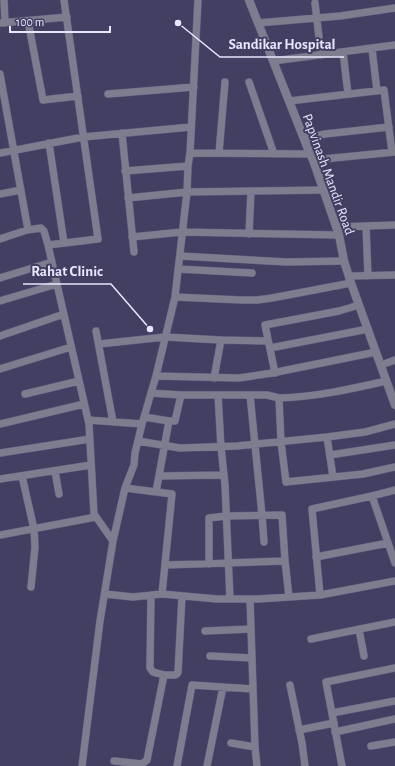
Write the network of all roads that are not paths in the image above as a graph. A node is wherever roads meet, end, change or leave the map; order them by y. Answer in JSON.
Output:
{"nodes":[{"id":1,"x":4,"y":0,"type":"edge"},
{"id":2,"x":64,"y":0,"type":"edge"},
{"id":3,"x":198,"y":0,"type":"edge"},
{"id":4,"x":249,"y":0,"type":"edge"},
{"id":5,"x":315,"y":2,"type":"dead end"},
{"id":6,"x":395,"y":8,"type":"edge"},
{"id":7,"x":67,"y":17,"type":"junction"},
{"id":8,"x":317,"y":18,"type":"junction"},
{"id":9,"x":28,"y":21,"type":"junction"},
{"id":10,"x":3,"y":23,"type":"edge"},
{"id":11,"x":258,"y":23,"type":"junction"},
{"id":12,"x":395,"y":45,"type":"edge"},
{"id":13,"x":372,"y":48,"type":"junction"},
{"id":14,"x":342,"y":52,"type":"junction"},
{"id":15,"x":321,"y":55,"type":"junction"},
{"id":16,"x":273,"y":61,"type":"junction"},
{"id":17,"x":0,"y":78,"type":"edge"},
{"id":18,"x":225,"y":82,"type":"dead end"},
{"id":19,"x":249,"y":82,"type":"dead end"},
{"id":20,"x":194,"y":87,"type":"junction"},
{"id":21,"x":377,"y":91,"type":"junction"},
{"id":22,"x":108,"y":94,"type":"dead end"},
{"id":23,"x":348,"y":94,"type":"junction"},
{"id":24,"x":78,"y":96,"type":"junction"},
{"id":25,"x":289,"y":101,"type":"junction"},
{"id":26,"x":8,"y":118,"type":"junction"},
{"id":27,"x":0,"y":119,"type":"edge"},
{"id":28,"x":192,"y":127,"type":"junction"},
{"id":29,"x":389,"y":127,"type":"junction"},
{"id":30,"x":122,"y":133,"type":"junction"},
{"id":31,"x":83,"y":136,"type":"junction"},
{"id":32,"x":304,"y":139,"type":"junction"},
{"id":33,"x":49,"y":143,"type":"junction"},
{"id":34,"x":14,"y":150,"type":"junction"},
{"id":35,"x":394,"y":152,"type":"edge"},
{"id":36,"x":0,"y":153,"type":"edge"},
{"id":37,"x":190,"y":153,"type":"junction"},
{"id":38,"x":219,"y":153,"type":"junction"},
{"id":39,"x":274,"y":154,"type":"junction"},
{"id":40,"x":312,"y":157,"type":"junction"},
{"id":41,"x":188,"y":166,"type":"junction"},
{"id":42,"x":125,"y":170,"type":"junction"},
{"id":43,"x":21,"y":190,"type":"junction"},
{"id":44,"x":324,"y":190,"type":"junction"},
{"id":45,"x":251,"y":191,"type":"junction"},
{"id":46,"x":187,"y":192,"type":"junction"},
{"id":47,"x":0,"y":194,"type":"edge"},
{"id":48,"x":128,"y":198,"type":"junction"},
{"id":49,"x":395,"y":225,"type":"edge"},
{"id":50,"x":336,"y":226,"type":"junction"},
{"id":51,"x":366,"y":226,"type":"junction"},
{"id":52,"x":28,"y":230,"type":"junction"},
{"id":53,"x":182,"y":232,"type":"junction"},
{"id":54,"x":250,"y":234,"type":"junction"},
{"id":55,"x":340,"y":235,"type":"junction"},
{"id":56,"x":132,"y":237,"type":"junction"},
{"id":57,"x":0,"y":239,"type":"edge"},
{"id":58,"x":64,"y":243,"type":"junction"},
{"id":59,"x":48,"y":245,"type":"junction"},
{"id":60,"x":134,"y":252,"type":"dead end"},
{"id":61,"x":180,"y":256,"type":"junction"},
{"id":62,"x":344,"y":261,"type":"junction"},
{"id":63,"x":52,"y":262,"type":"junction"},
{"id":64,"x":178,"y":269,"type":"junction"},
{"id":65,"x":252,"y":273,"type":"dead end"},
{"id":66,"x":395,"y":275,"type":"edge"},
{"id":67,"x":368,"y":276,"type":"junction"},
{"id":68,"x":0,"y":278,"type":"edge"},
{"id":69,"x":350,"y":279,"type":"junction"},
{"id":70,"x":56,"y":284,"type":"junction"},
{"id":71,"x":175,"y":297,"type":"junction"},
{"id":72,"x":0,"y":301,"type":"edge"},
{"id":73,"x":359,"y":305,"type":"junction"},
{"id":74,"x":64,"y":314,"type":"junction"},
{"id":75,"x":368,"y":329,"type":"junction"},
{"id":76,"x":96,"y":331,"type":"dead end"},
{"id":77,"x":0,"y":336,"type":"edge"},
{"id":78,"x":166,"y":337,"type":"junction"},
{"id":79,"x":221,"y":340,"type":"junction"},
{"id":80,"x":99,"y":344,"type":"junction"},
{"id":81,"x":269,"y":344,"type":"junction"},
{"id":82,"x":71,"y":347,"type":"junction"},
{"id":83,"x":376,"y":352,"type":"junction"},
{"id":84,"x":395,"y":360,"type":"edge"},
{"id":85,"x":381,"y":365,"type":"junction"},
{"id":86,"x":0,"y":369,"type":"edge"},
{"id":87,"x":275,"y":373,"type":"junction"},
{"id":88,"x":156,"y":376,"type":"junction"},
{"id":89,"x":214,"y":378,"type":"junction"},
{"id":90,"x":79,"y":381,"type":"junction"},
{"id":91,"x":386,"y":381,"type":"junction"},
{"id":92,"x":151,"y":393,"type":"junction"},
{"id":93,"x":25,"y":394,"type":"dead end"},
{"id":94,"x":181,"y":395,"type":"junction"},
{"id":95,"x":218,"y":395,"type":"junction"},
{"id":96,"x":250,"y":395,"type":"junction"},
{"id":97,"x":279,"y":398,"type":"junction"},
{"id":98,"x":84,"y":404,"type":"junction"},
{"id":99,"x":395,"y":404,"type":"edge"},
{"id":100,"x":88,"y":420,"type":"junction"},
{"id":101,"x":143,"y":420,"type":"junction"},
{"id":102,"x":114,"y":422,"type":"junction"},
{"id":103,"x":169,"y":422,"type":"junction"},
{"id":104,"x":0,"y":424,"type":"edge"},
{"id":105,"x":395,"y":424,"type":"edge"},
{"id":106,"x":327,"y":437,"type":"junction"},
{"id":107,"x":90,"y":439,"type":"junction"},
{"id":108,"x":138,"y":441,"type":"junction"},
{"id":109,"x":281,"y":442,"type":"junction"},
{"id":110,"x":164,"y":445,"type":"junction"},
{"id":111,"x":255,"y":445,"type":"junction"},
{"id":112,"x":395,"y":445,"type":"edge"},
{"id":113,"x":221,"y":447,"type":"junction"},
{"id":114,"x":0,"y":453,"type":"edge"},
{"id":115,"x":330,"y":455,"type":"junction"},
{"id":116,"x":91,"y":465,"type":"junction"},
{"id":117,"x":395,"y":467,"type":"edge"},
{"id":118,"x":55,"y":471,"type":"junction"},
{"id":119,"x":223,"y":475,"type":"junction"},
{"id":120,"x":22,"y":476,"type":"junction"},
{"id":121,"x":159,"y":476,"type":"junction"},
{"id":122,"x":333,"y":478,"type":"junction"},
{"id":123,"x":0,"y":479,"type":"edge"},
{"id":124,"x":125,"y":488,"type":"junction"},
{"id":125,"x":395,"y":490,"type":"edge"},
{"id":126,"x":156,"y":492,"type":"junction"},
{"id":127,"x":59,"y":494,"type":"dead end"},
{"id":128,"x":372,"y":496,"type":"junction"},
{"id":129,"x":262,"y":515,"type":"junction"},
{"id":130,"x":226,"y":516,"type":"junction"},
{"id":131,"x":96,"y":518,"type":"junction"},
{"id":132,"x":34,"y":529,"type":"junction"},
{"id":133,"x":0,"y":535,"type":"edge"},
{"id":134,"x":113,"y":541,"type":"junction"},
{"id":135,"x":264,"y":542,"type":"dead end"},
{"id":136,"x":388,"y":542,"type":"junction"},
{"id":137,"x":316,"y":557,"type":"junction"},
{"id":138,"x":284,"y":561,"type":"junction"},
{"id":139,"x":228,"y":563,"type":"junction"},
{"id":140,"x":395,"y":563,"type":"edge"},
{"id":141,"x":209,"y":564,"type":"junction"},
{"id":142,"x":165,"y":565,"type":"junction"},
{"id":143,"x":395,"y":581,"type":"edge"},
{"id":144,"x":31,"y":587,"type":"dead end"},
{"id":145,"x":105,"y":594,"type":"junction"},
{"id":146,"x":162,"y":594,"type":"junction"},
{"id":147,"x":151,"y":595,"type":"junction"},
{"id":148,"x":320,"y":595,"type":"junction"},
{"id":149,"x":182,"y":596,"type":"junction"},
{"id":150,"x":289,"y":597,"type":"junction"},
{"id":151,"x":230,"y":599,"type":"junction"},
{"id":152,"x":250,"y":599,"type":"junction"},
{"id":153,"x":395,"y":622,"type":"edge"},
{"id":154,"x":251,"y":629,"type":"junction"},
{"id":155,"x":359,"y":629,"type":"junction"},
{"id":156,"x":205,"y":631,"type":"dead end"},
{"id":157,"x":312,"y":639,"type":"dead end"},
{"id":158,"x":210,"y":656,"type":"dead end"},
{"id":159,"x":364,"y":656,"type":"dead end"},
{"id":160,"x":252,"y":658,"type":"junction"},
{"id":161,"x":395,"y":668,"type":"edge"},
{"id":162,"x":164,"y":675,"type":"junction"},
{"id":163,"x":290,"y":685,"type":"dead end"},
{"id":164,"x":223,"y":687,"type":"junction"},
{"id":165,"x":253,"y":689,"type":"junction"},
{"id":166,"x":395,"y":701,"type":"edge"},
{"id":167,"x":332,"y":713,"type":"junction"},
{"id":168,"x":395,"y":719,"type":"edge"},
{"id":169,"x":334,"y":723,"type":"junction"},
{"id":170,"x":300,"y":730,"type":"junction"},
{"id":171,"x":335,"y":732,"type":"junction"},
{"id":172,"x":395,"y":742,"type":"edge"},
{"id":173,"x":231,"y":743,"type":"dead end"},
{"id":174,"x":371,"y":746,"type":"dead end"},
{"id":175,"x":255,"y":747,"type":"junction"},
{"id":176,"x":114,"y":761,"type":"dead end"},
{"id":177,"x":82,"y":766,"type":"edge"},
{"id":178,"x":177,"y":766,"type":"edge"},
{"id":179,"x":207,"y":766,"type":"edge"},
{"id":180,"x":257,"y":766,"type":"edge"},
{"id":181,"x":305,"y":766,"type":"edge"},
{"id":182,"x":342,"y":766,"type":"edge"}],
"edges":[{"from":1,"to":10,"type":"street"},
{"from":2,"to":7,"type":"street"},
{"from":3,"to":20,"type":"street"},
{"from":4,"to":11,"type":"street","name":"Papvinash Mandir Road"},
{"from":5,"to":8,"type":"street"},
{"from":6,"to":8,"type":"street"},
{"from":7,"to":9,"type":"street"},
{"from":7,"to":24,"type":"street"},
{"from":8,"to":11,"type":"street"},
{"from":8,"to":15,"type":"street"},
{"from":9,"to":10,"type":"street"},
{"from":9,"to":24,"type":"street"},
{"from":11,"to":16,"type":"street","name":"Papvinash Mandir Road"},
{"from":12,"to":13,"type":"street"},
{"from":13,"to":14,"type":"street"},
{"from":13,"to":21,"type":"street"},
{"from":14,"to":15,"type":"street"},
{"from":14,"to":23,"type":"street"},
{"from":15,"to":16,"type":"street"},
{"from":16,"to":25,"type":"street","name":"Papvinash Mandir Road"},
{"from":17,"to":26,"type":"street"},
{"from":18,"to":38,"type":"street"},
{"from":19,"to":39,"type":"street"},
{"from":20,"to":22,"type":"street"},
{"from":20,"to":28,"type":"street"},
{"from":21,"to":23,"type":"street"},
{"from":21,"to":29,"type":"street"},
{"from":23,"to":25,"type":"street"},
{"from":24,"to":31,"type":"street"},
{"from":25,"to":32,"type":"street","name":"Papvinash Mandir Road"},
{"from":26,"to":27,"type":"street"},
{"from":26,"to":34,"type":"street"},
{"from":28,"to":30,"type":"street"},
{"from":28,"to":37,"type":"street"},
{"from":29,"to":32,"type":"street"},
{"from":29,"to":35,"type":"street"},
{"from":30,"to":31,"type":"street"},
{"from":30,"to":42,"type":"street"},
{"from":31,"to":33,"type":"street"},
{"from":31,"to":58,"type":"street"},
{"from":32,"to":40,"type":"street","name":"Papvinash Mandir Road"},
{"from":33,"to":34,"type":"street"},
{"from":33,"to":58,"type":"street"},
{"from":34,"to":36,"type":"street"},
{"from":34,"to":43,"type":"street"},
{"from":35,"to":40,"type":"street"},
{"from":37,"to":38,"type":"street"},
{"from":37,"to":41,"type":"street"},
{"from":38,"to":39,"type":"street"},
{"from":39,"to":40,"type":"street"},
{"from":40,"to":44,"type":"street","name":"Papvinash Mandir Road"},
{"from":41,"to":42,"type":"street"},
{"from":41,"to":46,"type":"street"},
{"from":42,"to":48,"type":"street"},
{"from":43,"to":47,"type":"street"},
{"from":43,"to":52,"type":"street"},
{"from":44,"to":45,"type":"street"},
{"from":44,"to":50,"type":"street","name":"Papvinash Mandir Road"},
{"from":45,"to":46,"type":"street"},
{"from":45,"to":54,"type":"street"},
{"from":46,"to":48,"type":"street"},
{"from":46,"to":53,"type":"street"},
{"from":48,"to":56,"type":"street"},
{"from":49,"to":51,"type":"street"},
{"from":50,"to":51,"type":"street"},
{"from":50,"to":55,"type":"street","name":"Papvinash Mandir Road"},
{"from":51,"to":67,"type":"street"},
{"from":52,"to":57,"type":"street"},
{"from":52,"to":59,"type":"street"},
{"from":53,"to":54,"type":"street"},
{"from":53,"to":56,"type":"street"},
{"from":53,"to":61,"type":"street"},
{"from":54,"to":55,"type":"street"},
{"from":55,"to":62,"type":"street","name":"Papvinash Mandir Road"},
{"from":56,"to":60,"type":"street"},
{"from":58,"to":59,"type":"street"},
{"from":59,"to":63,"type":"street"},
{"from":61,"to":62,"type":"street"},
{"from":61,"to":64,"type":"street"},
{"from":62,"to":69,"type":"street","name":"Papvinash Mandir Road"},
{"from":63,"to":68,"type":"street"},
{"from":63,"to":70,"type":"street"},
{"from":64,"to":65,"type":"street"},
{"from":64,"to":71,"type":"street"},
{"from":66,"to":67,"type":"street"},
{"from":67,"to":69,"type":"street"},
{"from":69,"to":71,"type":"street"},
{"from":69,"to":73,"type":"street","name":"Papvinash Mandir Road"},
{"from":70,"to":72,"type":"street"},
{"from":70,"to":74,"type":"street"},
{"from":71,"to":78,"type":"street"},
{"from":73,"to":75,"type":"street","name":"Papvinash Mandir Road"},
{"from":73,"to":81,"type":"street"},
{"from":74,"to":77,"type":"street"},
{"from":74,"to":82,"type":"street"},
{"from":75,"to":81,"type":"street"},
{"from":75,"to":83,"type":"street","name":"Papvinash Mandir Road"},
{"from":76,"to":80,"type":"street"},
{"from":78,"to":79,"type":"street"},
{"from":78,"to":80,"type":"street"},
{"from":78,"to":88,"type":"street"},
{"from":79,"to":81,"type":"street"},
{"from":79,"to":89,"type":"street"},
{"from":80,"to":102,"type":"street"},
{"from":81,"to":87,"type":"street"},
{"from":82,"to":86,"type":"street"},
{"from":82,"to":90,"type":"street"},
{"from":83,"to":85,"type":"street","name":"Papvinash Mandir Road"},
{"from":83,"to":87,"type":"street"},
{"from":84,"to":85,"type":"street"},
{"from":85,"to":91,"type":"street","name":"Papvinash Mandir Road"},
{"from":87,"to":89,"type":"street"},
{"from":88,"to":89,"type":"street"},
{"from":88,"to":92,"type":"street"},
{"from":90,"to":93,"type":"street"},
{"from":90,"to":98,"type":"street"},
{"from":91,"to":97,"type":"street"},
{"from":91,"to":99,"type":"street","name":"Papvinash Mandir Road"},
{"from":92,"to":94,"type":"street"},
{"from":92,"to":101,"type":"street"},
{"from":94,"to":95,"type":"street"},
{"from":94,"to":103,"type":"street"},
{"from":95,"to":96,"type":"street"},
{"from":95,"to":113,"type":"street"},
{"from":96,"to":97,"type":"street"},
{"from":96,"to":111,"type":"street"},
{"from":97,"to":109,"type":"street"},
{"from":98,"to":100,"type":"street"},
{"from":98,"to":104,"type":"street"},
{"from":100,"to":102,"type":"street"},
{"from":100,"to":107,"type":"street"},
{"from":101,"to":102,"type":"street"},
{"from":101,"to":103,"type":"street"},
{"from":101,"to":108,"type":"street"},
{"from":103,"to":110,"type":"street"},
{"from":105,"to":106,"type":"street"},
{"from":106,"to":109,"type":"street"},
{"from":106,"to":115,"type":"street"},
{"from":107,"to":114,"type":"street"},
{"from":107,"to":116,"type":"street"},
{"from":108,"to":110,"type":"street"},
{"from":108,"to":124,"type":"street"},
{"from":109,"to":111,"type":"street"},
{"from":109,"to":122,"type":"street"},
{"from":110,"to":113,"type":"street"},
{"from":110,"to":121,"type":"street"},
{"from":111,"to":113,"type":"street"},
{"from":111,"to":129,"type":"street"},
{"from":112,"to":115,"type":"street"},
{"from":113,"to":119,"type":"street"},
{"from":115,"to":122,"type":"street"},
{"from":116,"to":118,"type":"street"},
{"from":116,"to":131,"type":"street"},
{"from":117,"to":122,"type":"street"},
{"from":118,"to":120,"type":"street"},
{"from":118,"to":127,"type":"street"},
{"from":119,"to":121,"type":"street"},
{"from":119,"to":130,"type":"street"},
{"from":120,"to":123,"type":"street"},
{"from":120,"to":132,"type":"street"},
{"from":121,"to":126,"type":"street"},
{"from":124,"to":126,"type":"street"},
{"from":124,"to":134,"type":"street"},
{"from":125,"to":128,"type":"street"},
{"from":126,"to":142,"type":"street"},
{"from":128,"to":136,"type":"street"},
{"from":128,"to":137,"type":"street"},
{"from":129,"to":130,"type":"street"},
{"from":129,"to":135,"type":"street"},
{"from":129,"to":138,"type":"street"},
{"from":130,"to":139,"type":"street"},
{"from":130,"to":141,"type":"street"},
{"from":131,"to":132,"type":"street"},
{"from":131,"to":134,"type":"street"},
{"from":132,"to":133,"type":"street"},
{"from":132,"to":144,"type":"street"},
{"from":134,"to":145,"type":"street"},
{"from":136,"to":137,"type":"street"},
{"from":136,"to":140,"type":"street"},
{"from":137,"to":148,"type":"street"},
{"from":138,"to":139,"type":"street"},
{"from":138,"to":150,"type":"street"},
{"from":139,"to":141,"type":"street"},
{"from":139,"to":151,"type":"street"},
{"from":141,"to":142,"type":"street"},
{"from":142,"to":146,"type":"street"},
{"from":143,"to":148,"type":"street"},
{"from":145,"to":147,"type":"street"},
{"from":145,"to":177,"type":"street"},
{"from":146,"to":147,"type":"street"},
{"from":146,"to":149,"type":"street"},
{"from":147,"to":162,"type":"street"},
{"from":148,"to":150,"type":"street"},
{"from":149,"to":151,"type":"street"},
{"from":149,"to":162,"type":"street"},
{"from":150,"to":152,"type":"street"},
{"from":151,"to":152,"type":"street"},
{"from":152,"to":154,"type":"street"},
{"from":153,"to":155,"type":"street"},
{"from":154,"to":156,"type":"street"},
{"from":154,"to":160,"type":"street"},
{"from":155,"to":157,"type":"street"},
{"from":155,"to":159,"type":"street"},
{"from":158,"to":160,"type":"street"},
{"from":160,"to":165,"type":"street"},
{"from":161,"to":167,"type":"street"},
{"from":162,"to":176,"type":"street"},
{"from":163,"to":170,"type":"street"},
{"from":164,"to":165,"type":"street"},
{"from":164,"to":178,"type":"street"},
{"from":164,"to":179,"type":"street"},
{"from":165,"to":175,"type":"street"},
{"from":166,"to":167,"type":"street"},
{"from":167,"to":169,"type":"street"},
{"from":168,"to":171,"type":"street"},
{"from":169,"to":170,"type":"street"},
{"from":169,"to":171,"type":"street"},
{"from":170,"to":181,"type":"street"},
{"from":171,"to":182,"type":"street"},
{"from":172,"to":174,"type":"street"},
{"from":173,"to":175,"type":"street"},
{"from":175,"to":180,"type":"street"}]}
